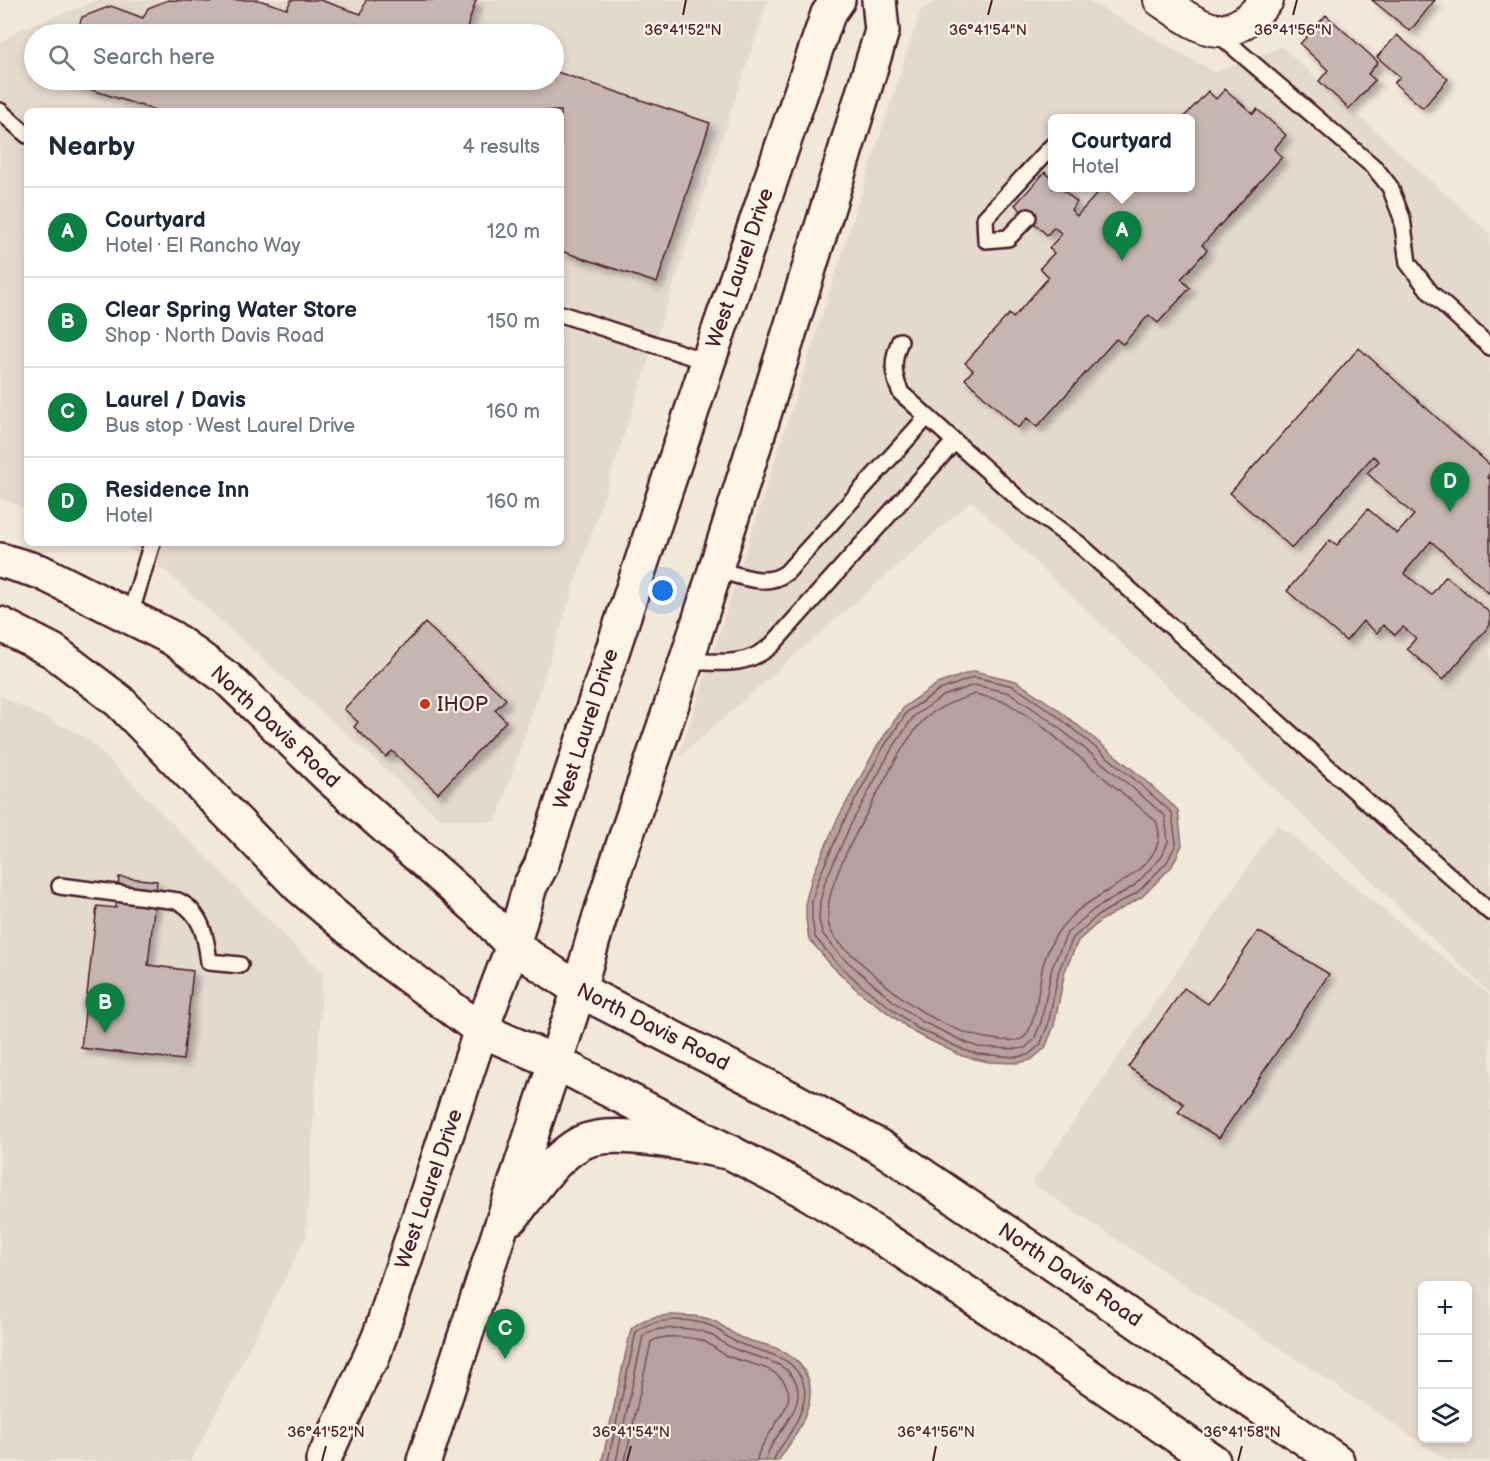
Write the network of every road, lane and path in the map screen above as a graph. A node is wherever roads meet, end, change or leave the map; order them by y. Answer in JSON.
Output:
{"nodes":[{"id":1,"x":837,"y":0,"type":"edge"},
{"id":2,"x":879,"y":0,"type":"edge"},
{"id":3,"x":1160,"y":0,"type":"edge"},
{"id":4,"x":1268,"y":0,"type":"edge"},
{"id":5,"x":1214,"y":30,"type":"junction"},
{"id":6,"x":0,"y":111,"type":"edge"},
{"id":7,"x":24,"y":132,"type":"edge"},
{"id":8,"x":1048,"y":150,"type":"edge"},
{"id":9,"x":1028,"y":217,"type":"dead end"},
{"id":10,"x":564,"y":315,"type":"edge"},
{"id":11,"x":900,"y":341,"type":"dead end"},
{"id":12,"x":1490,"y":347,"type":"edge"},
{"id":13,"x":708,"y":362,"type":"junction"},
{"id":14,"x":927,"y":417,"type":"junction"},
{"id":15,"x":954,"y":442,"type":"junction"},
{"id":16,"x":151,"y":546,"type":"edge"},
{"id":17,"x":0,"y":560,"type":"edge"},
{"id":18,"x":715,"y":569,"type":"junction"},
{"id":19,"x":129,"y":618,"type":"junction"},
{"id":20,"x":0,"y":624,"type":"edge"},
{"id":21,"x":686,"y":661,"type":"junction"},
{"id":22,"x":60,"y":886,"type":"dead end"},
{"id":23,"x":1490,"y":912,"type":"edge"},
{"id":24,"x":513,"y":946,"type":"junction"},
{"id":25,"x":240,"y":965,"type":"dead end"},
{"id":26,"x":579,"y":990,"type":"junction"},
{"id":27,"x":482,"y":1030,"type":"junction"},
{"id":28,"x":555,"y":1062,"type":"junction"},
{"id":29,"x":732,"y":1153,"type":"junction"},
{"id":30,"x":501,"y":1230,"type":"junction"},
{"id":31,"x":381,"y":1333,"type":"junction"},
{"id":32,"x":323,"y":1461,"type":"edge"},
{"id":33,"x":340,"y":1461,"type":"edge"},
{"id":34,"x":424,"y":1461,"type":"edge"},
{"id":35,"x":1213,"y":1461,"type":"edge"},
{"id":36,"x":1337,"y":1461,"type":"edge"}],
"edges":[{"from":1,"to":13,"type":"main road","name":"West Laurel Drive"},
{"from":2,"to":18,"type":"main road"},
{"from":3,"to":5,"type":"street"},
{"from":4,"to":5,"type":"street"},
{"from":5,"to":12,"type":"lane"},
{"from":6,"to":7,"type":"lane"},
{"from":8,"to":9,"type":"lane"},
{"from":10,"to":13,"type":"lane"},
{"from":11,"to":14,"type":"lane"},
{"from":13,"to":24,"type":"main road","name":"West Laurel Drive"},
{"from":14,"to":15,"type":"lane"},
{"from":14,"to":18,"type":"lane"},
{"from":15,"to":21,"type":"lane"},
{"from":15,"to":23,"type":"lane"},
{"from":16,"to":19,"type":"lane"},
{"from":17,"to":19,"type":"main road","name":"North Davis Road"},
{"from":18,"to":21,"type":"main road"},
{"from":19,"to":24,"type":"main road","name":"North Davis Road"},
{"from":20,"to":27,"type":"main road"},
{"from":21,"to":26,"type":"main road"},
{"from":22,"to":25,"type":"lane"},
{"from":24,"to":26,"type":"main road","name":"North Davis Road"},
{"from":24,"to":27,"type":"main road","name":"West Laurel Drive"},
{"from":26,"to":28,"type":"main road"},
{"from":26,"to":36,"type":"main road","name":"North Davis Road"},
{"from":27,"to":28,"type":"main road"},
{"from":27,"to":31,"type":"main road","name":"West Laurel Drive"},
{"from":28,"to":29,"type":"main road"},
{"from":28,"to":30,"type":"main road"},
{"from":29,"to":30,"type":"main road"},
{"from":29,"to":35,"type":"main road"},
{"from":30,"to":34,"type":"main road"},
{"from":31,"to":32,"type":"main road"},
{"from":31,"to":33,"type":"main road","name":"West Laurel Drive"}]}
